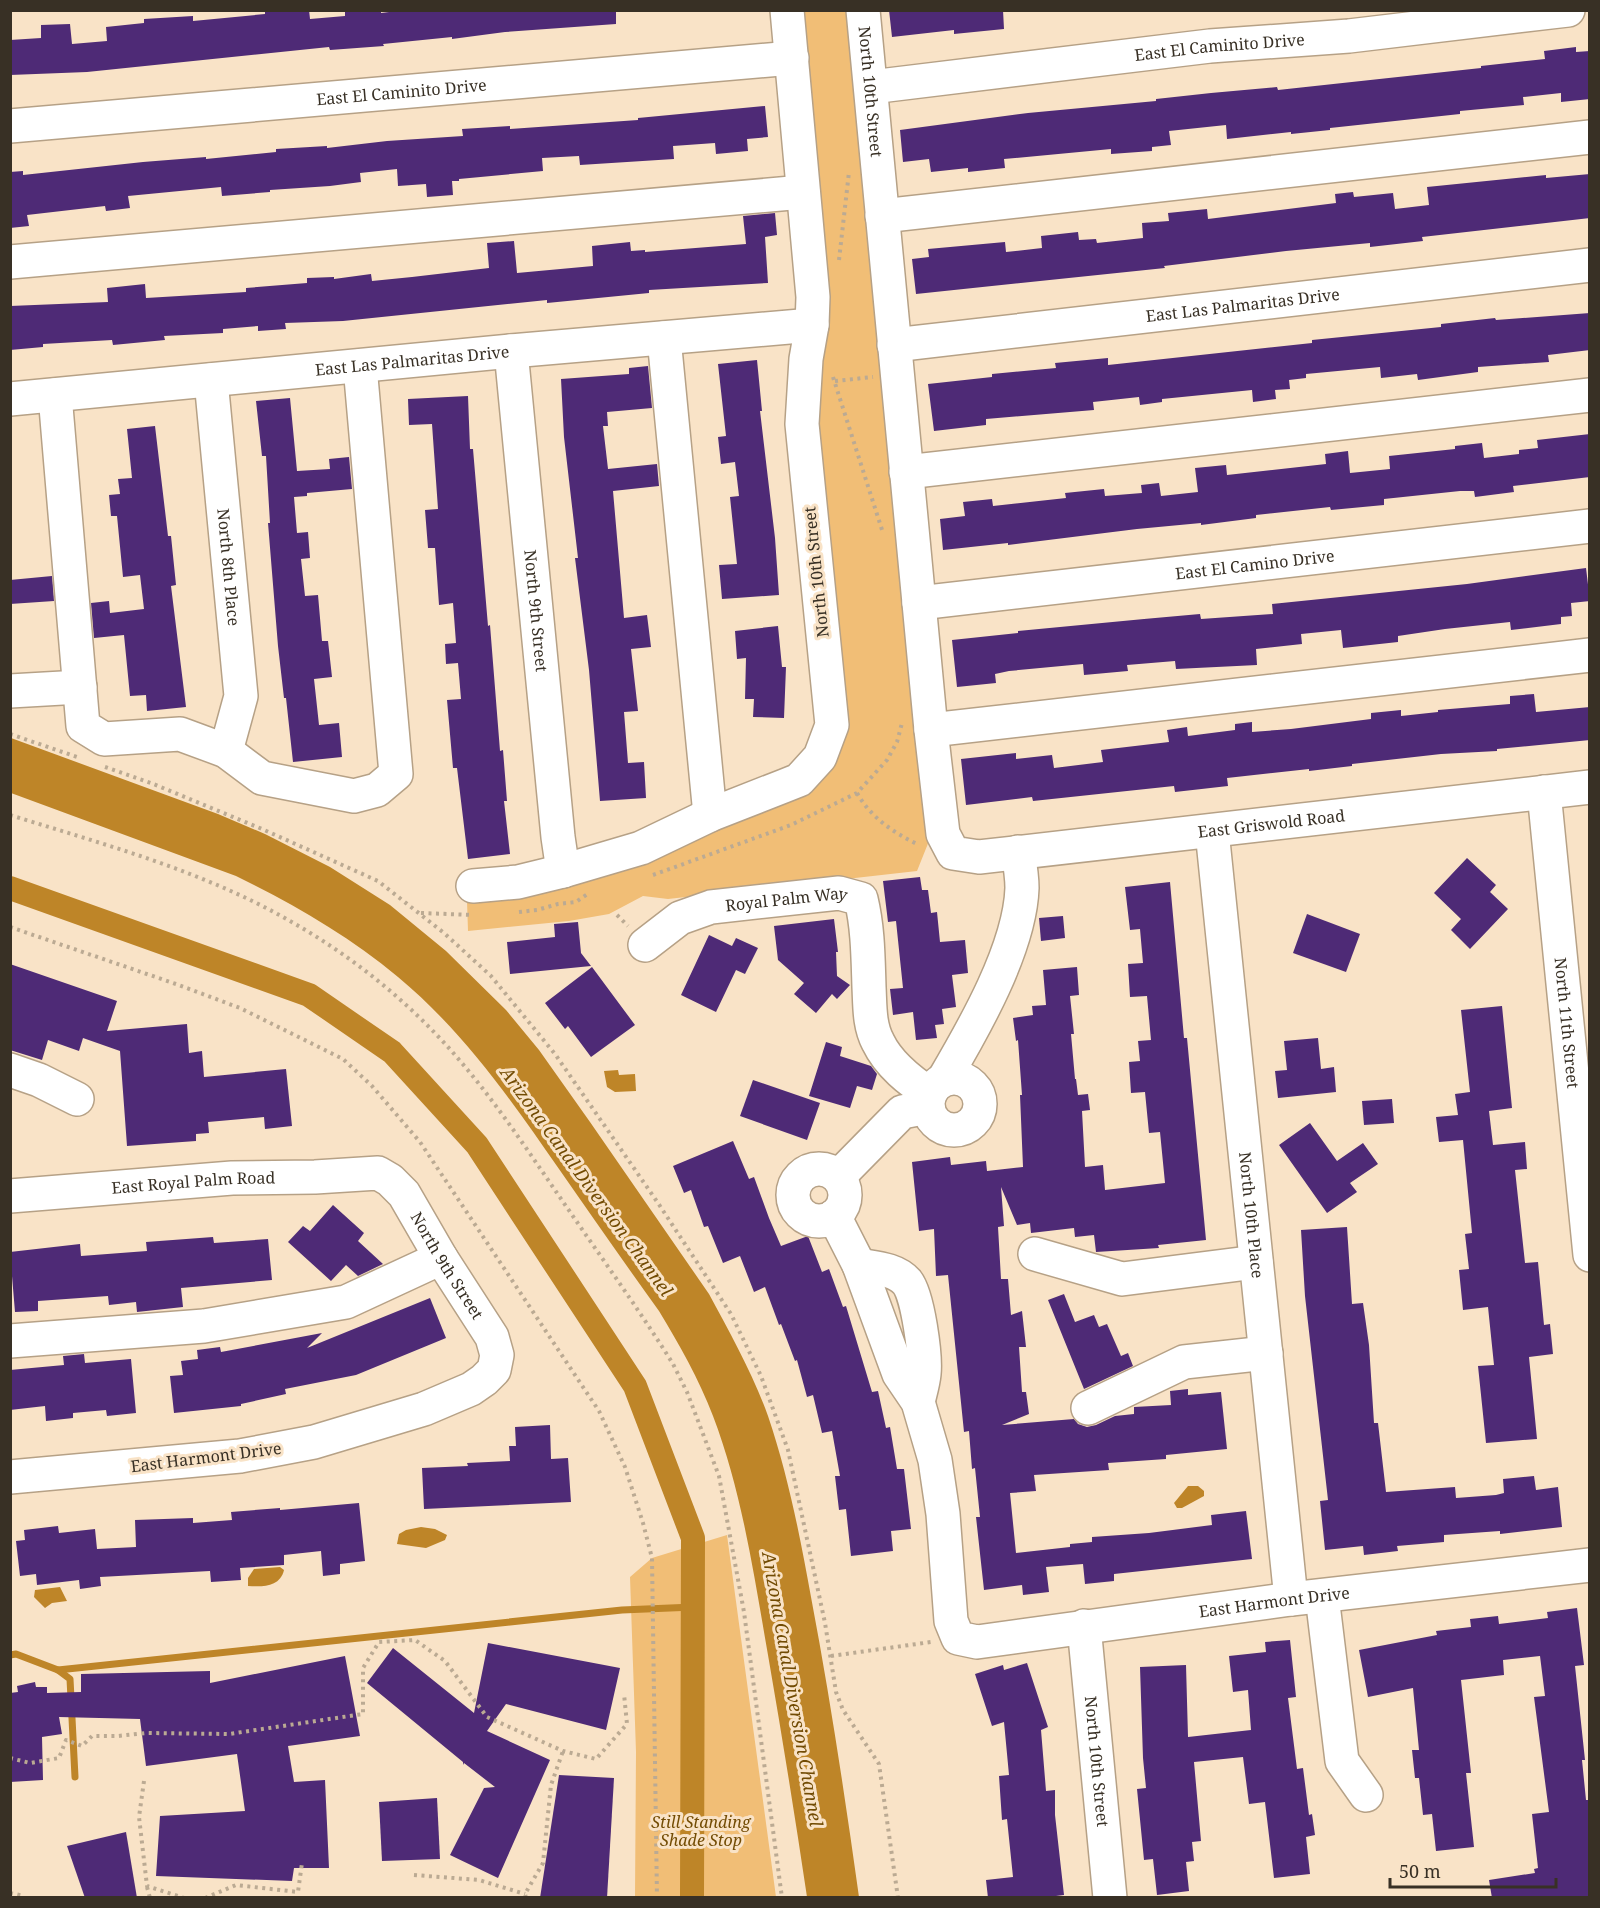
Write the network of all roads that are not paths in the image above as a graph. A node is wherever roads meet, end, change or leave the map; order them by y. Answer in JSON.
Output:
{"nodes":[{"id":1,"x":787,"y":10,"type":"edge"},
{"id":2,"x":863,"y":10,"type":"edge"},
{"id":3,"x":1568,"y":10,"type":"edge"},
{"id":4,"x":792,"y":58,"type":"junction"},
{"id":5,"x":871,"y":87,"type":"junction"},
{"id":6,"x":10,"y":126,"type":"edge"},
{"id":7,"x":1590,"y":137,"type":"edge"},
{"id":8,"x":803,"y":192,"type":"junction"},
{"id":9,"x":882,"y":216,"type":"junction"},
{"id":10,"x":10,"y":262,"type":"edge"},
{"id":11,"x":1590,"y":265,"type":"edge"},
{"id":12,"x":812,"y":325,"type":"junction"},
{"id":13,"x":664,"y":338,"type":"junction"},
{"id":14,"x":511,"y":351,"type":"junction"},
{"id":15,"x":896,"y":360,"type":"junction"},
{"id":16,"x":360,"y":366,"type":"junction"},
{"id":17,"x":211,"y":380,"type":"junction"},
{"id":18,"x":55,"y":395,"type":"junction"},
{"id":19,"x":1590,"y":395,"type":"edge"},
{"id":20,"x":10,"y":399,"type":"edge"},
{"id":21,"x":906,"y":472,"type":"junction"},
{"id":22,"x":1590,"y":526,"type":"edge"},
{"id":23,"x":919,"y":603,"type":"junction"},
{"id":24,"x":1590,"y":655,"type":"edge"},
{"id":25,"x":80,"y":687,"type":"junction"},
{"id":26,"x":10,"y":691,"type":"edge"},
{"id":27,"x":918,"y":723,"type":"junction"},
{"id":28,"x":226,"y":751,"type":"junction"},
{"id":29,"x":1590,"y":787,"type":"edge"},
{"id":30,"x":1544,"y":792,"type":"junction"},
{"id":31,"x":710,"y":816,"type":"junction"},
{"id":32,"x":1212,"y":831,"type":"junction"},
{"id":33,"x":1018,"y":852,"type":"junction"},
{"id":34,"x":953,"y":853,"type":"joint"},
{"id":35,"x":563,"y":871,"type":"junction"},
{"id":36,"x":476,"y":901,"type":"road end"},
{"id":37,"x":645,"y":945,"type":"dead end"},
{"id":38,"x":10,"y":1070,"type":"edge"},
{"id":39,"x":934,"y":1093,"type":"junction"},
{"id":40,"x":77,"y":1099,"type":"dead end"},
{"id":41,"x":378,"y":1173,"type":"joint"},
{"id":42,"x":838,"y":1177,"type":"junction"},
{"id":43,"x":10,"y":1196,"type":"edge"},
{"id":44,"x":834,"y":1216,"type":"junction"},
{"id":45,"x":1035,"y":1254,"type":"dead end"},
{"id":46,"x":1590,"y":1254,"type":"edge"},
{"id":47,"x":441,"y":1258,"type":"junction"},
{"id":48,"x":1256,"y":1262,"type":"junction"},
{"id":49,"x":10,"y":1341,"type":"edge"},
{"id":50,"x":1266,"y":1353,"type":"junction"},
{"id":51,"x":494,"y":1370,"type":"joint"},
{"id":52,"x":1088,"y":1408,"type":"dead end"},
{"id":53,"x":10,"y":1477,"type":"edge"},
{"id":54,"x":1590,"y":1565,"type":"edge"},
{"id":55,"x":1322,"y":1596,"type":"junction"},
{"id":56,"x":1291,"y":1599,"type":"junction"},
{"id":57,"x":1084,"y":1626,"type":"junction"},
{"id":58,"x":1366,"y":1795,"type":"dead end"},
{"id":59,"x":1110,"y":1898,"type":"edge"}],
"edges":[{"from":1,"to":4,"type":"street","name":"North 10th Street"},
{"from":2,"to":5,"type":"street","name":"North 10th Street"},
{"from":3,"to":5,"type":"street","name":"East El Caminito Drive"},
{"from":4,"to":6,"type":"street","name":"East El Caminito Drive"},
{"from":4,"to":8,"type":"street","name":"North 10th Street"},
{"from":5,"to":9,"type":"street","name":"North 10th Street"},
{"from":7,"to":9,"type":"street"},
{"from":8,"to":10,"type":"street"},
{"from":8,"to":12,"type":"street","name":"North 10th Street"},
{"from":9,"to":15,"type":"street","name":"North 10th Street"},
{"from":11,"to":15,"type":"street","name":"East Las Palmaritas Drive"},
{"from":12,"to":13,"type":"street","name":"East Las Palmaritas Drive"},
{"from":12,"to":31,"type":"street","name":"North 10th Street"},
{"from":13,"to":14,"type":"street","name":"East Las Palmaritas Drive"},
{"from":13,"to":31,"type":"street"},
{"from":14,"to":16,"type":"street","name":"East Las Palmaritas Drive"},
{"from":14,"to":35,"type":"street","name":"North 9th Street"},
{"from":15,"to":21,"type":"street","name":"North 10th Street"},
{"from":16,"to":17,"type":"street","name":"East Las Palmaritas Drive"},
{"from":16,"to":28,"type":"street"},
{"from":17,"to":18,"type":"street","name":"East Las Palmaritas Drive"},
{"from":17,"to":28,"type":"street","name":"North 8th Place"},
{"from":18,"to":20,"type":"street","name":"East Las Palmaritas Drive"},
{"from":18,"to":25,"type":"street"},
{"from":19,"to":21,"type":"street"},
{"from":21,"to":23,"type":"street","name":"North 10th Street"},
{"from":22,"to":23,"type":"street","name":"East El Camino Drive"},
{"from":23,"to":27,"type":"street","name":"North 10th Street"},
{"from":24,"to":27,"type":"street"},
{"from":25,"to":26,"type":"street"},
{"from":25,"to":28,"type":"street"},
{"from":27,"to":34,"type":"street","name":"North 10th Street"},
{"from":29,"to":30,"type":"street","name":"East Griswold Road"},
{"from":30,"to":32,"type":"street","name":"East Griswold Road"},
{"from":30,"to":46,"type":"street","name":"North 11th Street"},
{"from":31,"to":35,"type":"street","name":"North 10th Street"},
{"from":32,"to":33,"type":"street","name":"East Griswold Road"},
{"from":32,"to":48,"type":"street","name":"North 10th Place"},
{"from":33,"to":34,"type":"street","name":"East Griswold Road"},
{"from":33,"to":39,"type":"street"},
{"from":35,"to":36,"type":"street","name":"North 10th Street"},
{"from":37,"to":39,"type":"street","name":"Royal Palm Way"},
{"from":38,"to":40,"type":"street"},
{"from":39,"to":42,"type":"street"},
{"from":41,"to":43,"type":"street","name":"East Royal Palm Road"},
{"from":41,"to":47,"type":"street","name":"North 9th Street"},
{"from":42,"to":44,"type":"street"},
{"from":42,"to":44,"type":"street"},
{"from":44,"to":57,"type":"street","name":"East Harmont Drive"},
{"from":45,"to":48,"type":"street"},
{"from":47,"to":49,"type":"street"},
{"from":47,"to":51,"type":"street","name":"North 9th Street"},
{"from":48,"to":50,"type":"street","name":"North 10th Place"},
{"from":50,"to":52,"type":"street"},
{"from":50,"to":56,"type":"street","name":"North 10th Place"},
{"from":51,"to":53,"type":"street","name":"East Harmont Drive"},
{"from":54,"to":55,"type":"street","name":"East Harmont Drive"},
{"from":55,"to":56,"type":"street","name":"East Harmont Drive"},
{"from":55,"to":58,"type":"street"},
{"from":56,"to":57,"type":"street","name":"East Harmont Drive"},
{"from":57,"to":59,"type":"street","name":"North 10th Street"}]}
